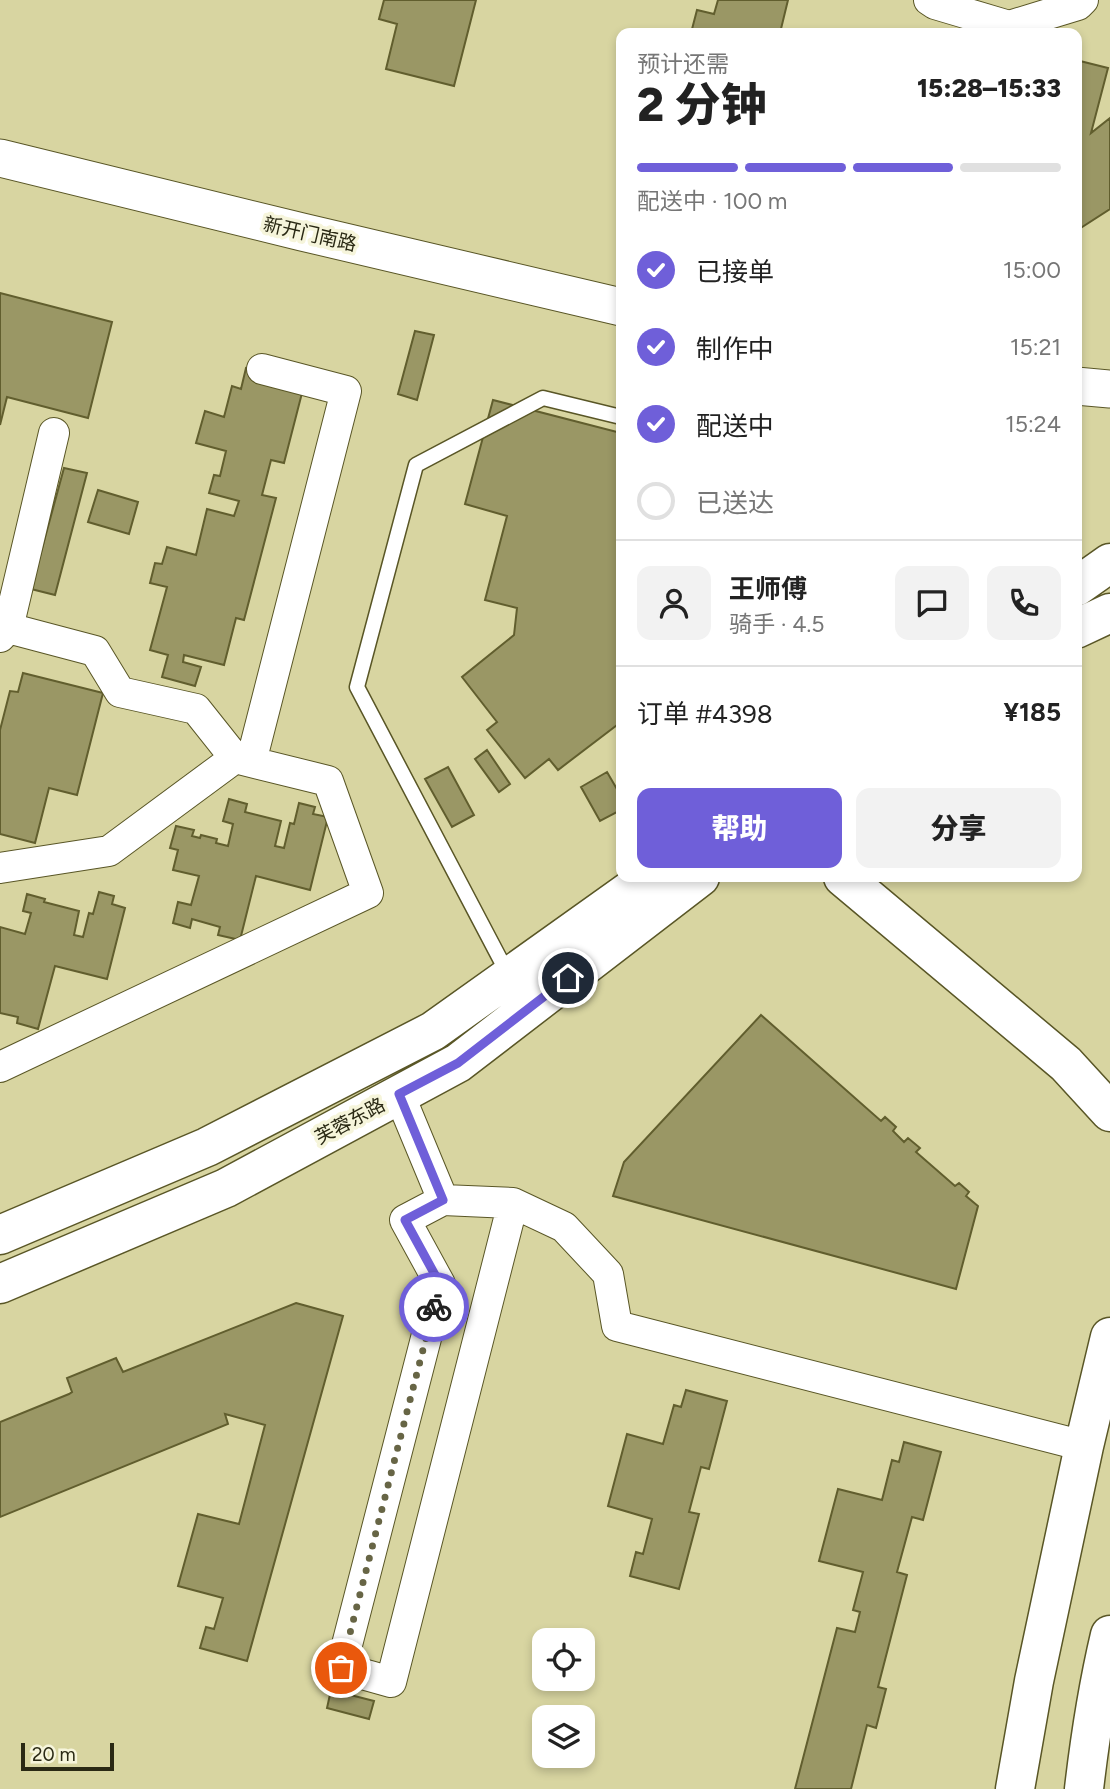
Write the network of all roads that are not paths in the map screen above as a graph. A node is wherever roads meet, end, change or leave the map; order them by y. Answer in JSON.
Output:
{"nodes":[{"id":1,"x":929,"y":0,"type":"edge"},
{"id":2,"x":1083,"y":0,"type":"edge"},
{"id":3,"x":0,"y":158,"type":"edge"},
{"id":4,"x":616,"y":306,"type":"edge"},
{"id":5,"x":262,"y":369,"type":"dead end"},
{"id":6,"x":1082,"y":387,"type":"edge"},
{"id":7,"x":1110,"y":390,"type":"edge"},
{"id":8,"x":616,"y":416,"type":"edge"},
{"id":9,"x":54,"y":433,"type":"dead end"},
{"id":10,"x":1110,"y":563,"type":"edge"},
{"id":11,"x":1082,"y":583,"type":"edge"},
{"id":12,"x":1110,"y":613,"type":"edge"},
{"id":13,"x":1082,"y":626,"type":"edge"},
{"id":14,"x":4,"y":632,"type":"edge"},
{"id":15,"x":243,"y":760,"type":"junction"},
{"id":16,"x":0,"y":868,"type":"edge"},
{"id":17,"x":642,"y":882,"type":"edge"},
{"id":18,"x":693,"y":882,"type":"edge"},
{"id":19,"x":849,"y":882,"type":"edge"},
{"id":20,"x":509,"y":977,"type":"junction"},
{"id":21,"x":0,"y":1067,"type":"edge"},
{"id":22,"x":399,"y":1094,"type":"junction"},
{"id":23,"x":1110,"y":1112,"type":"edge"},
{"id":24,"x":443,"y":1200,"type":"junction"},
{"id":25,"x":513,"y":1203,"type":"junction"},
{"id":26,"x":0,"y":1235,"type":"edge"},
{"id":27,"x":0,"y":1284,"type":"edge"},
{"id":28,"x":1110,"y":1337,"type":"edge"},
{"id":29,"x":1084,"y":1446,"type":"junction"},
{"id":30,"x":1110,"y":1635,"type":"edge"},
{"id":31,"x":1090,"y":1739,"type":"junction"},
{"id":32,"x":1015,"y":1789,"type":"edge"},
{"id":33,"x":1084,"y":1789,"type":"edge"},
{"id":34,"x":1094,"y":1789,"type":"edge"}],
"edges":[{"from":1,"to":2,"type":"street"},
{"from":3,"to":4,"type":"street","name":"新开门南路"},
{"from":5,"to":15,"type":"street"},
{"from":6,"to":7,"type":"street"},
{"from":8,"to":20,"type":"lane"},
{"from":9,"to":14,"type":"street"},
{"from":10,"to":11,"type":"main road"},
{"from":12,"to":13,"type":"main road"},
{"from":14,"to":15,"type":"street"},
{"from":15,"to":16,"type":"street"},
{"from":15,"to":21,"type":"street"},
{"from":17,"to":20,"type":"main road"},
{"from":18,"to":22,"type":"main road","name":"芙蓉东路"},
{"from":19,"to":23,"type":"main road"},
{"from":20,"to":26,"type":"main road"},
{"from":22,"to":24,"type":"street"},
{"from":22,"to":27,"type":"main road","name":"芙蓉东路"},
{"from":24,"to":25,"type":"street"},
{"from":24,"to":25,"type":"street"},
{"from":25,"to":29,"type":"street"},
{"from":28,"to":29,"type":"main road"},
{"from":29,"to":32,"type":"main road"},
{"from":30,"to":31,"type":"main road"},
{"from":31,"to":33,"type":"main road"},
{"from":31,"to":34,"type":"main road"}]}
